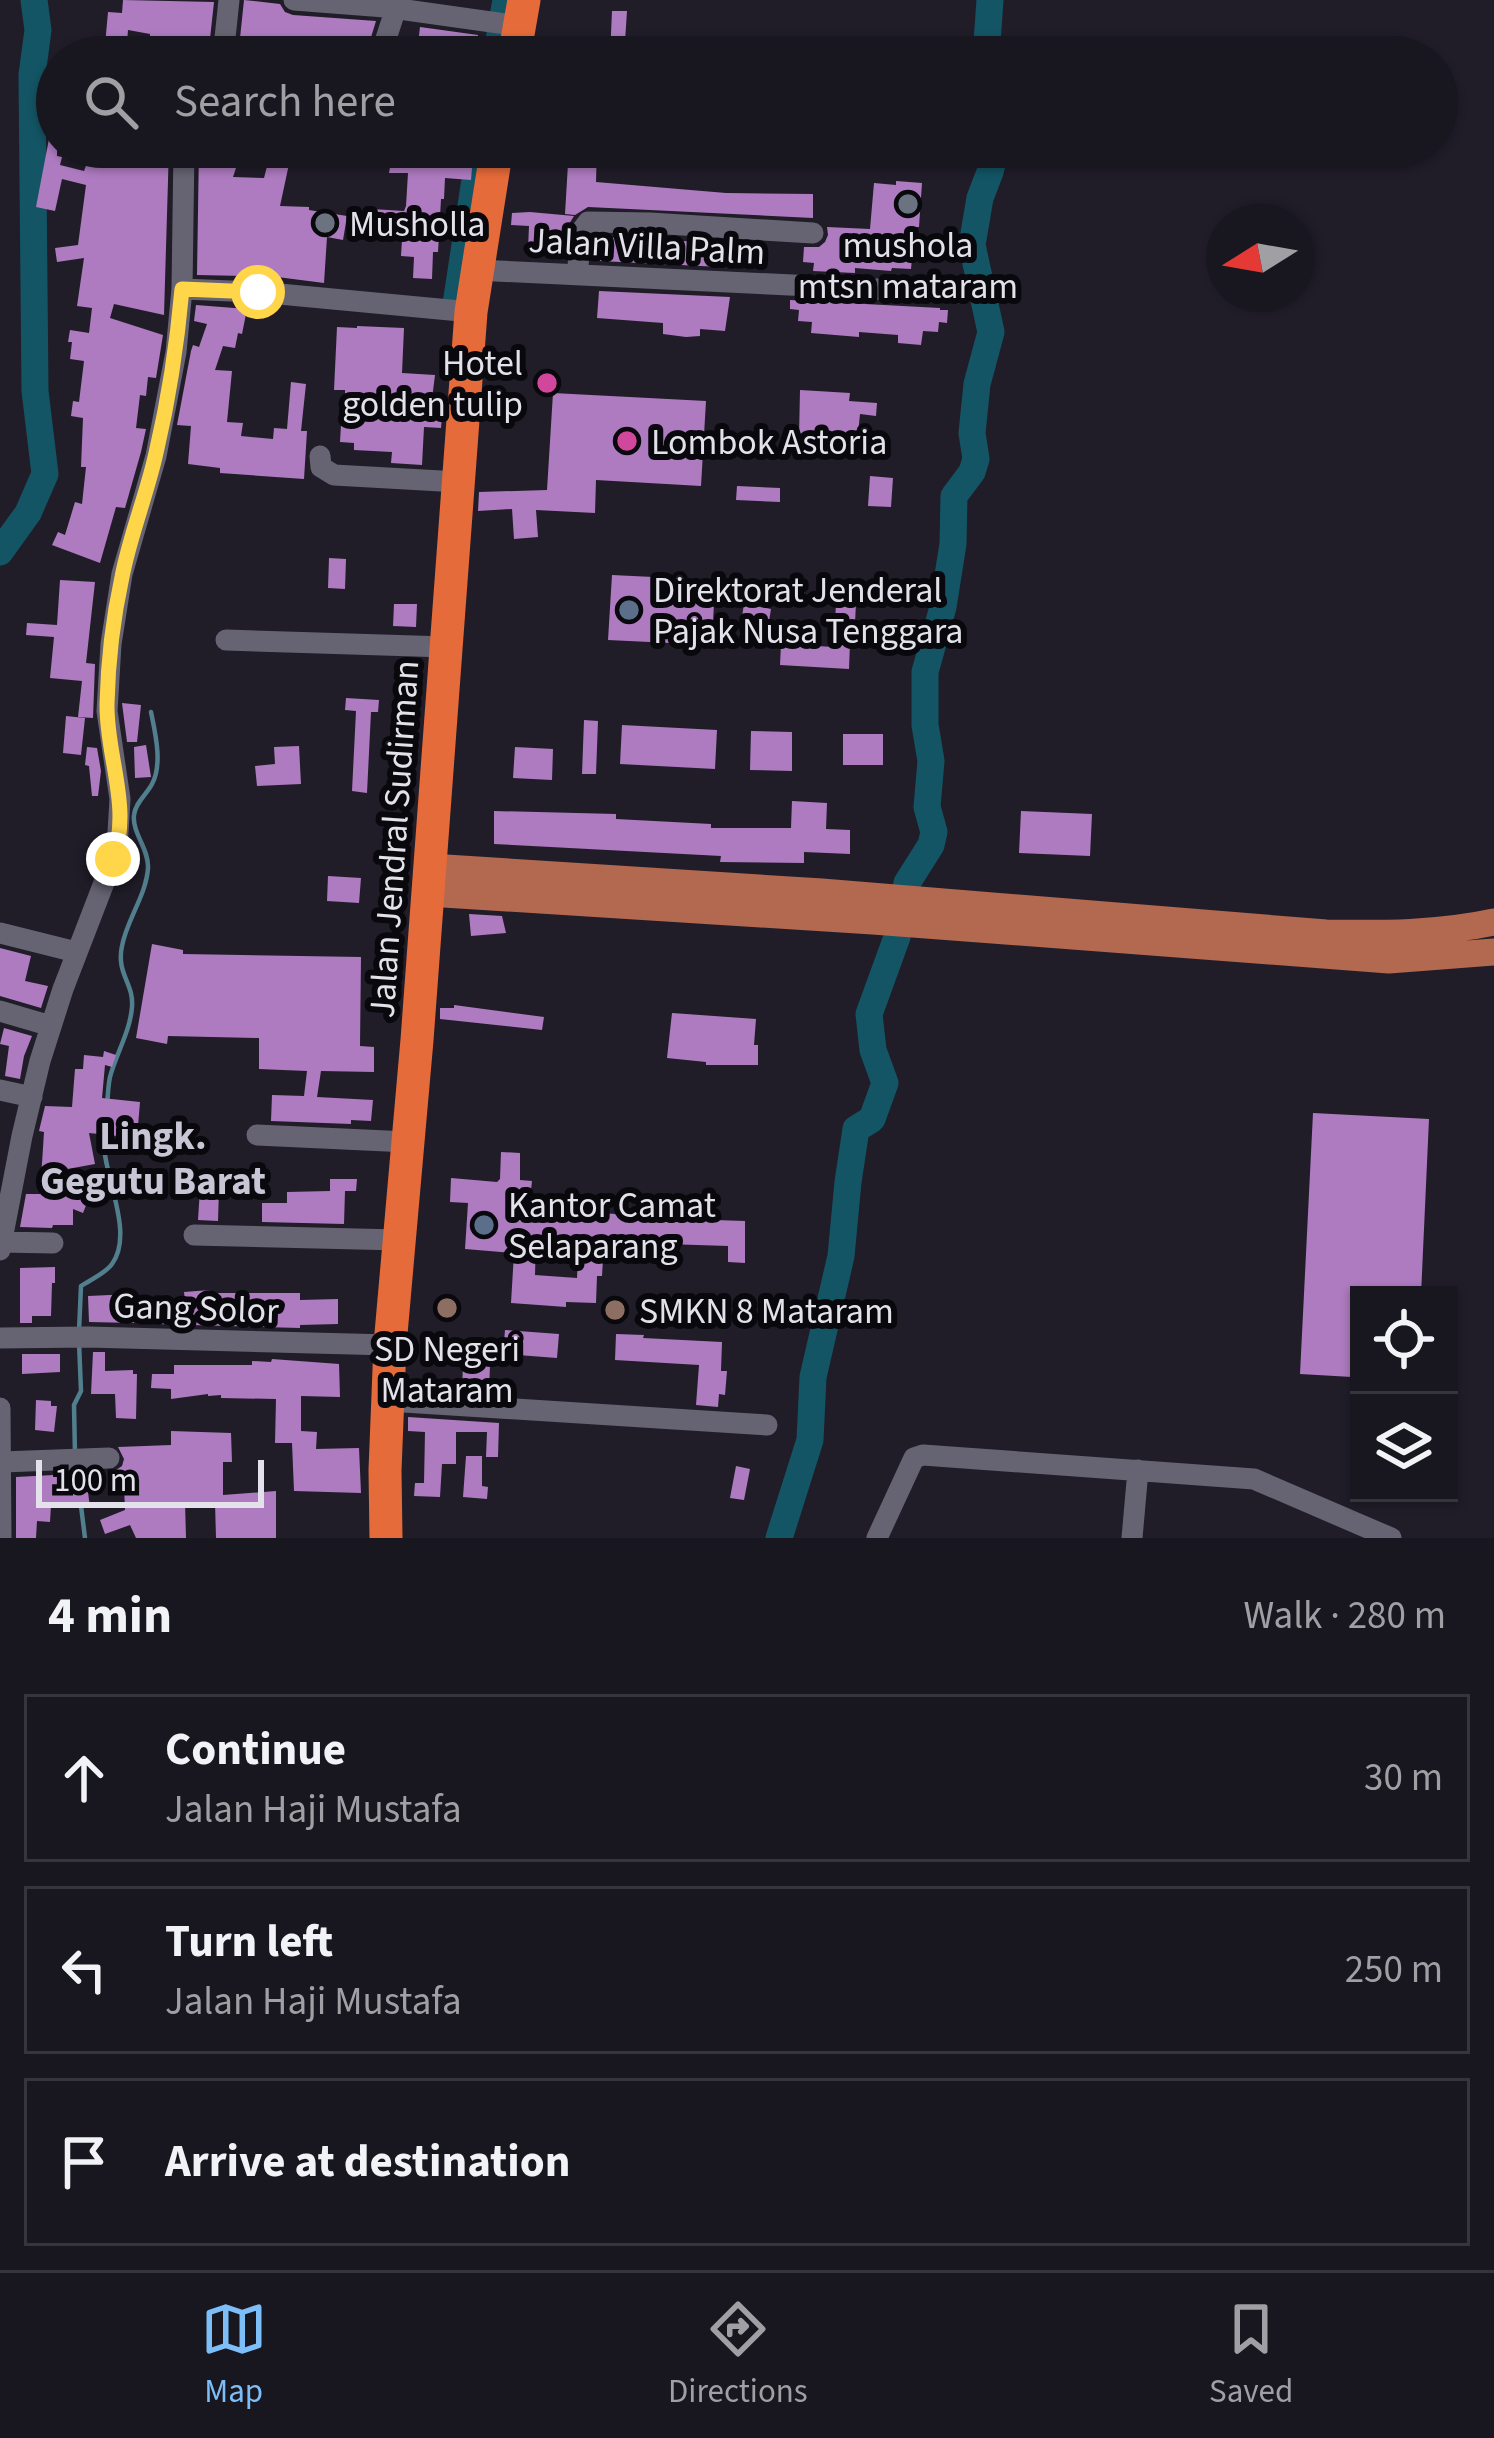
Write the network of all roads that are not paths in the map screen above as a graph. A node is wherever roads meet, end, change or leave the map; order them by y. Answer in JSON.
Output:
{"nodes":[{"id":1,"x":229,"y":0,"type":"edge"},
{"id":2,"x":294,"y":0,"type":"edge"},
{"id":3,"x":389,"y":5,"type":"edge"},
{"id":4,"x":520,"y":28,"type":"edge"},
{"id":5,"x":225,"y":36,"type":"edge"},
{"id":6,"x":384,"y":36,"type":"edge"},
{"id":7,"x":184,"y":168,"type":"edge"},
{"id":8,"x":493,"y":168,"type":"edge"},
{"id":9,"x":814,"y":233,"type":"dead end"},
{"id":10,"x":476,"y":270,"type":"junction"},
{"id":11,"x":578,"y":274,"type":"junction"},
{"id":12,"x":182,"y":289,"type":"junction"},
{"id":13,"x":959,"y":292,"type":"dead end"},
{"id":14,"x":471,"y":311,"type":"junction"},
{"id":15,"x":320,"y":456,"type":"dead end"},
{"id":16,"x":459,"y":482,"type":"junction"},
{"id":17,"x":226,"y":640,"type":"dead end"},
{"id":18,"x":447,"y":647,"type":"junction"},
{"id":19,"x":429,"y":880,"type":"junction"},
{"id":20,"x":934,"y":913,"type":"junction"},
{"id":21,"x":1494,"y":922,"type":"edge"},
{"id":22,"x":0,"y":933,"type":"edge"},
{"id":23,"x":76,"y":952,"type":"junction"},
{"id":24,"x":1494,"y":952,"type":"edge"},
{"id":25,"x":0,"y":1011,"type":"edge"},
{"id":26,"x":51,"y":1026,"type":"junction"},
{"id":27,"x":0,"y":1090,"type":"edge"},
{"id":28,"x":32,"y":1097,"type":"junction"},
{"id":29,"x":257,"y":1135,"type":"dead end"},
{"id":30,"x":408,"y":1142,"type":"junction"},
{"id":31,"x":194,"y":1235,"type":"dead end"},
{"id":32,"x":1,"y":1237,"type":"edge"},
{"id":33,"x":400,"y":1240,"type":"junction"},
{"id":34,"x":53,"y":1243,"type":"dead end"},
{"id":35,"x":0,"y":1338,"type":"edge"},
{"id":36,"x":390,"y":1346,"type":"junction"},
{"id":37,"x":388,"y":1401,"type":"junction"},
{"id":38,"x":0,"y":1412,"type":"edge"},
{"id":39,"x":766,"y":1426,"type":"dead end"},
{"id":40,"x":109,"y":1458,"type":"dead end"},
{"id":41,"x":2,"y":1462,"type":"edge"},
{"id":42,"x":1138,"y":1470,"type":"junction"},
{"id":43,"x":1,"y":1494,"type":"edge"},
{"id":44,"x":1,"y":1538,"type":"edge"},
{"id":45,"x":386,"y":1538,"type":"edge"},
{"id":46,"x":877,"y":1538,"type":"edge"},
{"id":47,"x":1132,"y":1538,"type":"edge"},
{"id":48,"x":1390,"y":1538,"type":"edge"}],
"edges":[{"from":1,"to":5,"type":"street"},
{"from":2,"to":3,"type":"street"},
{"from":3,"to":4,"type":"street"},
{"from":3,"to":6,"type":"street"},
{"from":7,"to":12,"type":"street"},
{"from":8,"to":10,"type":"highway","name":"Jalan Jendral Sudirman"},
{"from":9,"to":11,"type":"street"},
{"from":10,"to":11,"type":"street","name":"Jalan Villa Palm"},
{"from":10,"to":14,"type":"highway","name":"Jalan Jendral Sudirman"},
{"from":11,"to":13,"type":"street","name":"Jalan Villa Palm"},
{"from":12,"to":14,"type":"street"},
{"from":12,"to":23,"type":"street"},
{"from":14,"to":16,"type":"highway","name":"Jalan Jendral Sudirman"},
{"from":15,"to":16,"type":"street"},
{"from":16,"to":18,"type":"highway","name":"Jalan Jendral Sudirman"},
{"from":17,"to":18,"type":"street"},
{"from":18,"to":19,"type":"highway","name":"Jalan Jendral Sudirman"},
{"from":19,"to":20,"type":"main road"},
{"from":19,"to":30,"type":"highway","name":"Jalan Jendral Sudirman"},
{"from":20,"to":21,"type":"main road"},
{"from":20,"to":24,"type":"main road"},
{"from":22,"to":23,"type":"street"},
{"from":23,"to":26,"type":"street"},
{"from":25,"to":26,"type":"street"},
{"from":26,"to":28,"type":"street"},
{"from":27,"to":28,"type":"street"},
{"from":28,"to":32,"type":"street"},
{"from":29,"to":30,"type":"street"},
{"from":30,"to":33,"type":"highway","name":"Jalan Jendral Sudirman"},
{"from":31,"to":33,"type":"street"},
{"from":32,"to":34,"type":"street"},
{"from":33,"to":36,"type":"highway","name":"Jalan Jendral Sudirman"},
{"from":35,"to":36,"type":"street","name":"Gang Solor"},
{"from":36,"to":37,"type":"highway","name":"Jalan Jendral Sudirman"},
{"from":37,"to":39,"type":"street"},
{"from":37,"to":45,"type":"highway","name":"Jalan Jendral Sudirman"},
{"from":38,"to":41,"type":"street"},
{"from":40,"to":41,"type":"street"},
{"from":41,"to":43,"type":"street"},
{"from":42,"to":46,"type":"street"},
{"from":42,"to":47,"type":"street"},
{"from":42,"to":48,"type":"street"},
{"from":43,"to":44,"type":"street"}]}
